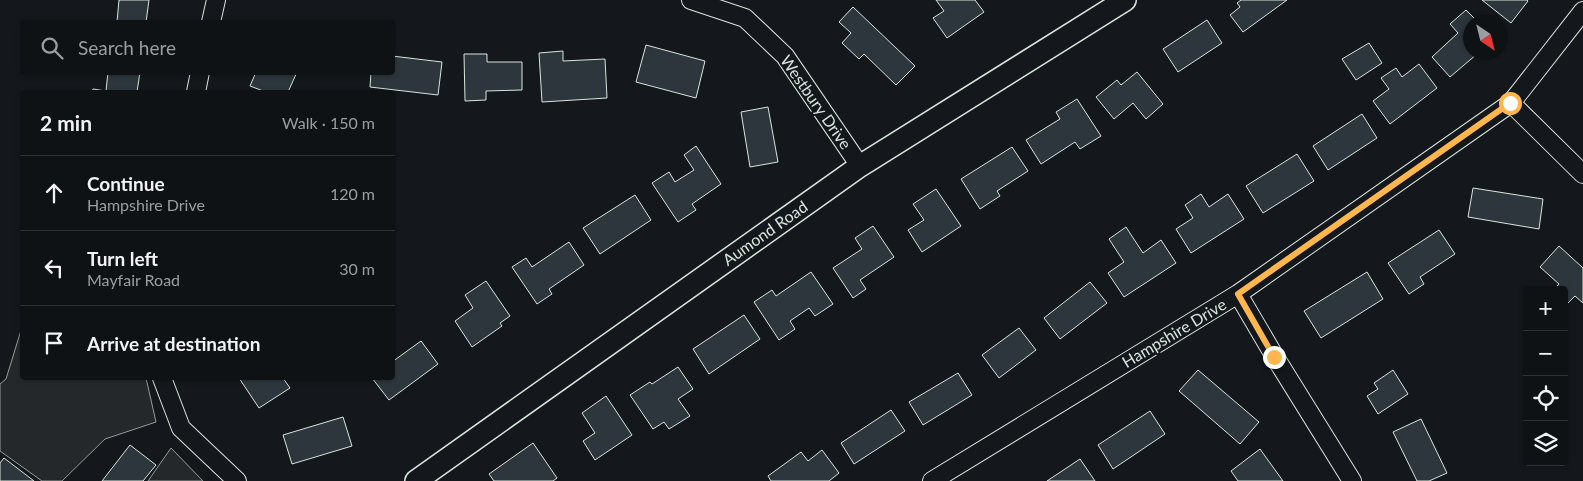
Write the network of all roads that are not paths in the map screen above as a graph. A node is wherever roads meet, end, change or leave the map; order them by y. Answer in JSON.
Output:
{"nodes":[{"id":1,"x":216,"y":0,"type":"edge"},
{"id":2,"x":691,"y":0,"type":"edge"},
{"id":3,"x":1125,"y":0,"type":"edge"},
{"id":4,"x":1583,"y":11,"type":"edge"},
{"id":5,"x":211,"y":20,"type":"edge"},
{"id":6,"x":199,"y":75,"type":"edge"},
{"id":7,"x":196,"y":90,"type":"edge"},
{"id":8,"x":1510,"y":103,"type":"junction"},
{"id":9,"x":860,"y":166,"type":"junction"},
{"id":10,"x":1583,"y":174,"type":"edge"},
{"id":11,"x":1238,"y":294,"type":"junction"},
{"id":12,"x":163,"y":380,"type":"edge"},
{"id":13,"x":237,"y":481,"type":"edge"},
{"id":14,"x":416,"y":481,"type":"edge"},
{"id":15,"x":932,"y":481,"type":"edge"},
{"id":16,"x":1352,"y":481,"type":"edge"}],
"edges":[{"from":1,"to":5,"type":"street"},
{"from":2,"to":9,"type":"street","name":"Westbury Drive"},
{"from":3,"to":9,"type":"street","name":"Aumond Road"},
{"from":4,"to":8,"type":"street","name":"Hampshire Drive"},
{"from":6,"to":7,"type":"street"},
{"from":8,"to":10,"type":"street"},
{"from":8,"to":11,"type":"street","name":"Hampshire Drive"},
{"from":9,"to":14,"type":"street","name":"Aumond Road"},
{"from":11,"to":15,"type":"street","name":"Hampshire Drive"},
{"from":11,"to":16,"type":"street"},
{"from":12,"to":13,"type":"street"}]}
